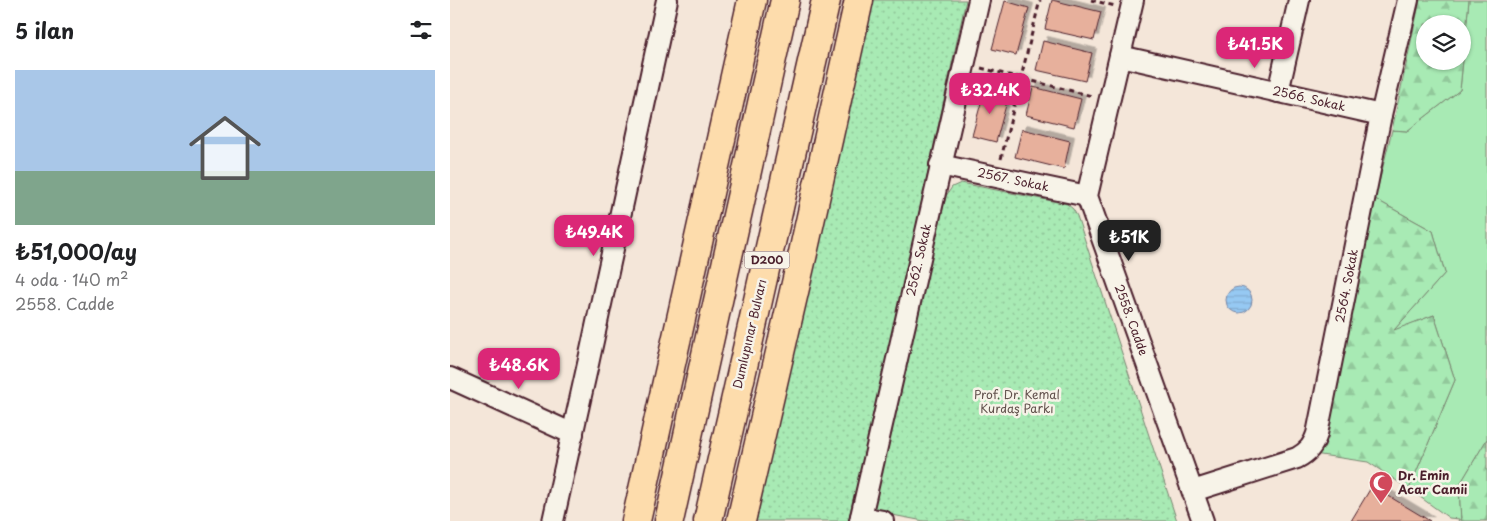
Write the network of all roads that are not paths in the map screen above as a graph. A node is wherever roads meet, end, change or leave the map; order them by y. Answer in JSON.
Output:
{"nodes":[{"id":1,"x":666,"y":0,"type":"edge"},
{"id":2,"x":752,"y":0,"type":"edge"},
{"id":3,"x":785,"y":0,"type":"edge"},
{"id":4,"x":826,"y":0,"type":"edge"},
{"id":5,"x":859,"y":0,"type":"edge"},
{"id":6,"x":979,"y":0,"type":"edge"},
{"id":7,"x":1133,"y":0,"type":"edge"},
{"id":8,"x":1299,"y":0,"type":"edge"},
{"id":9,"x":1408,"y":0,"type":"edge"},
{"id":10,"x":1120,"y":56,"type":"junction"},
{"id":11,"x":1278,"y":92,"type":"junction"},
{"id":12,"x":1381,"y":115,"type":"junction"},
{"id":13,"x":940,"y":165,"type":"junction"},
{"id":14,"x":1087,"y":196,"type":"junction"},
{"id":15,"x":450,"y":378,"type":"edge"},
{"id":16,"x":573,"y":434,"type":"junction"},
{"id":17,"x":1192,"y":491,"type":"junction"},
{"id":18,"x":861,"y":519,"type":"edge"},
{"id":19,"x":553,"y":521,"type":"edge"},
{"id":20,"x":636,"y":521,"type":"edge"},
{"id":21,"x":669,"y":521,"type":"edge"},
{"id":22,"x":708,"y":521,"type":"edge"},
{"id":23,"x":741,"y":521,"type":"edge"},
{"id":24,"x":883,"y":521,"type":"edge"},
{"id":25,"x":1203,"y":521,"type":"edge"}],
"edges":[{"from":1,"to":16,"type":"street"},
{"from":2,"to":20,"type":"highway"},
{"from":3,"to":21,"type":"highway","number":"D200"},
{"from":4,"to":22,"type":"highway","name":"Dumlupınar Bulvarı","number":"D200"},
{"from":5,"to":23,"type":"highway"},
{"from":6,"to":13,"type":"street","name":"2562. Sokak"},
{"from":7,"to":10,"type":"street"},
{"from":8,"to":11,"type":"street"},
{"from":9,"to":12,"type":"street","name":"2564. Sokak"},
{"from":10,"to":11,"type":"street","name":"2566. Sokak"},
{"from":10,"to":14,"type":"street"},
{"from":11,"to":12,"type":"street","name":"2566. Sokak"},
{"from":12,"to":17,"type":"street","name":"2564. Sokak"},
{"from":13,"to":14,"type":"street","name":"2567. Sokak"},
{"from":13,"to":18,"type":"street","name":"2562. Sokak"},
{"from":14,"to":17,"type":"street","name":"2558. Cadde"},
{"from":15,"to":16,"type":"street"},
{"from":16,"to":19,"type":"street"},
{"from":17,"to":25,"type":"street","name":"2558. Cadde"},
{"from":18,"to":24,"type":"street"}]}
